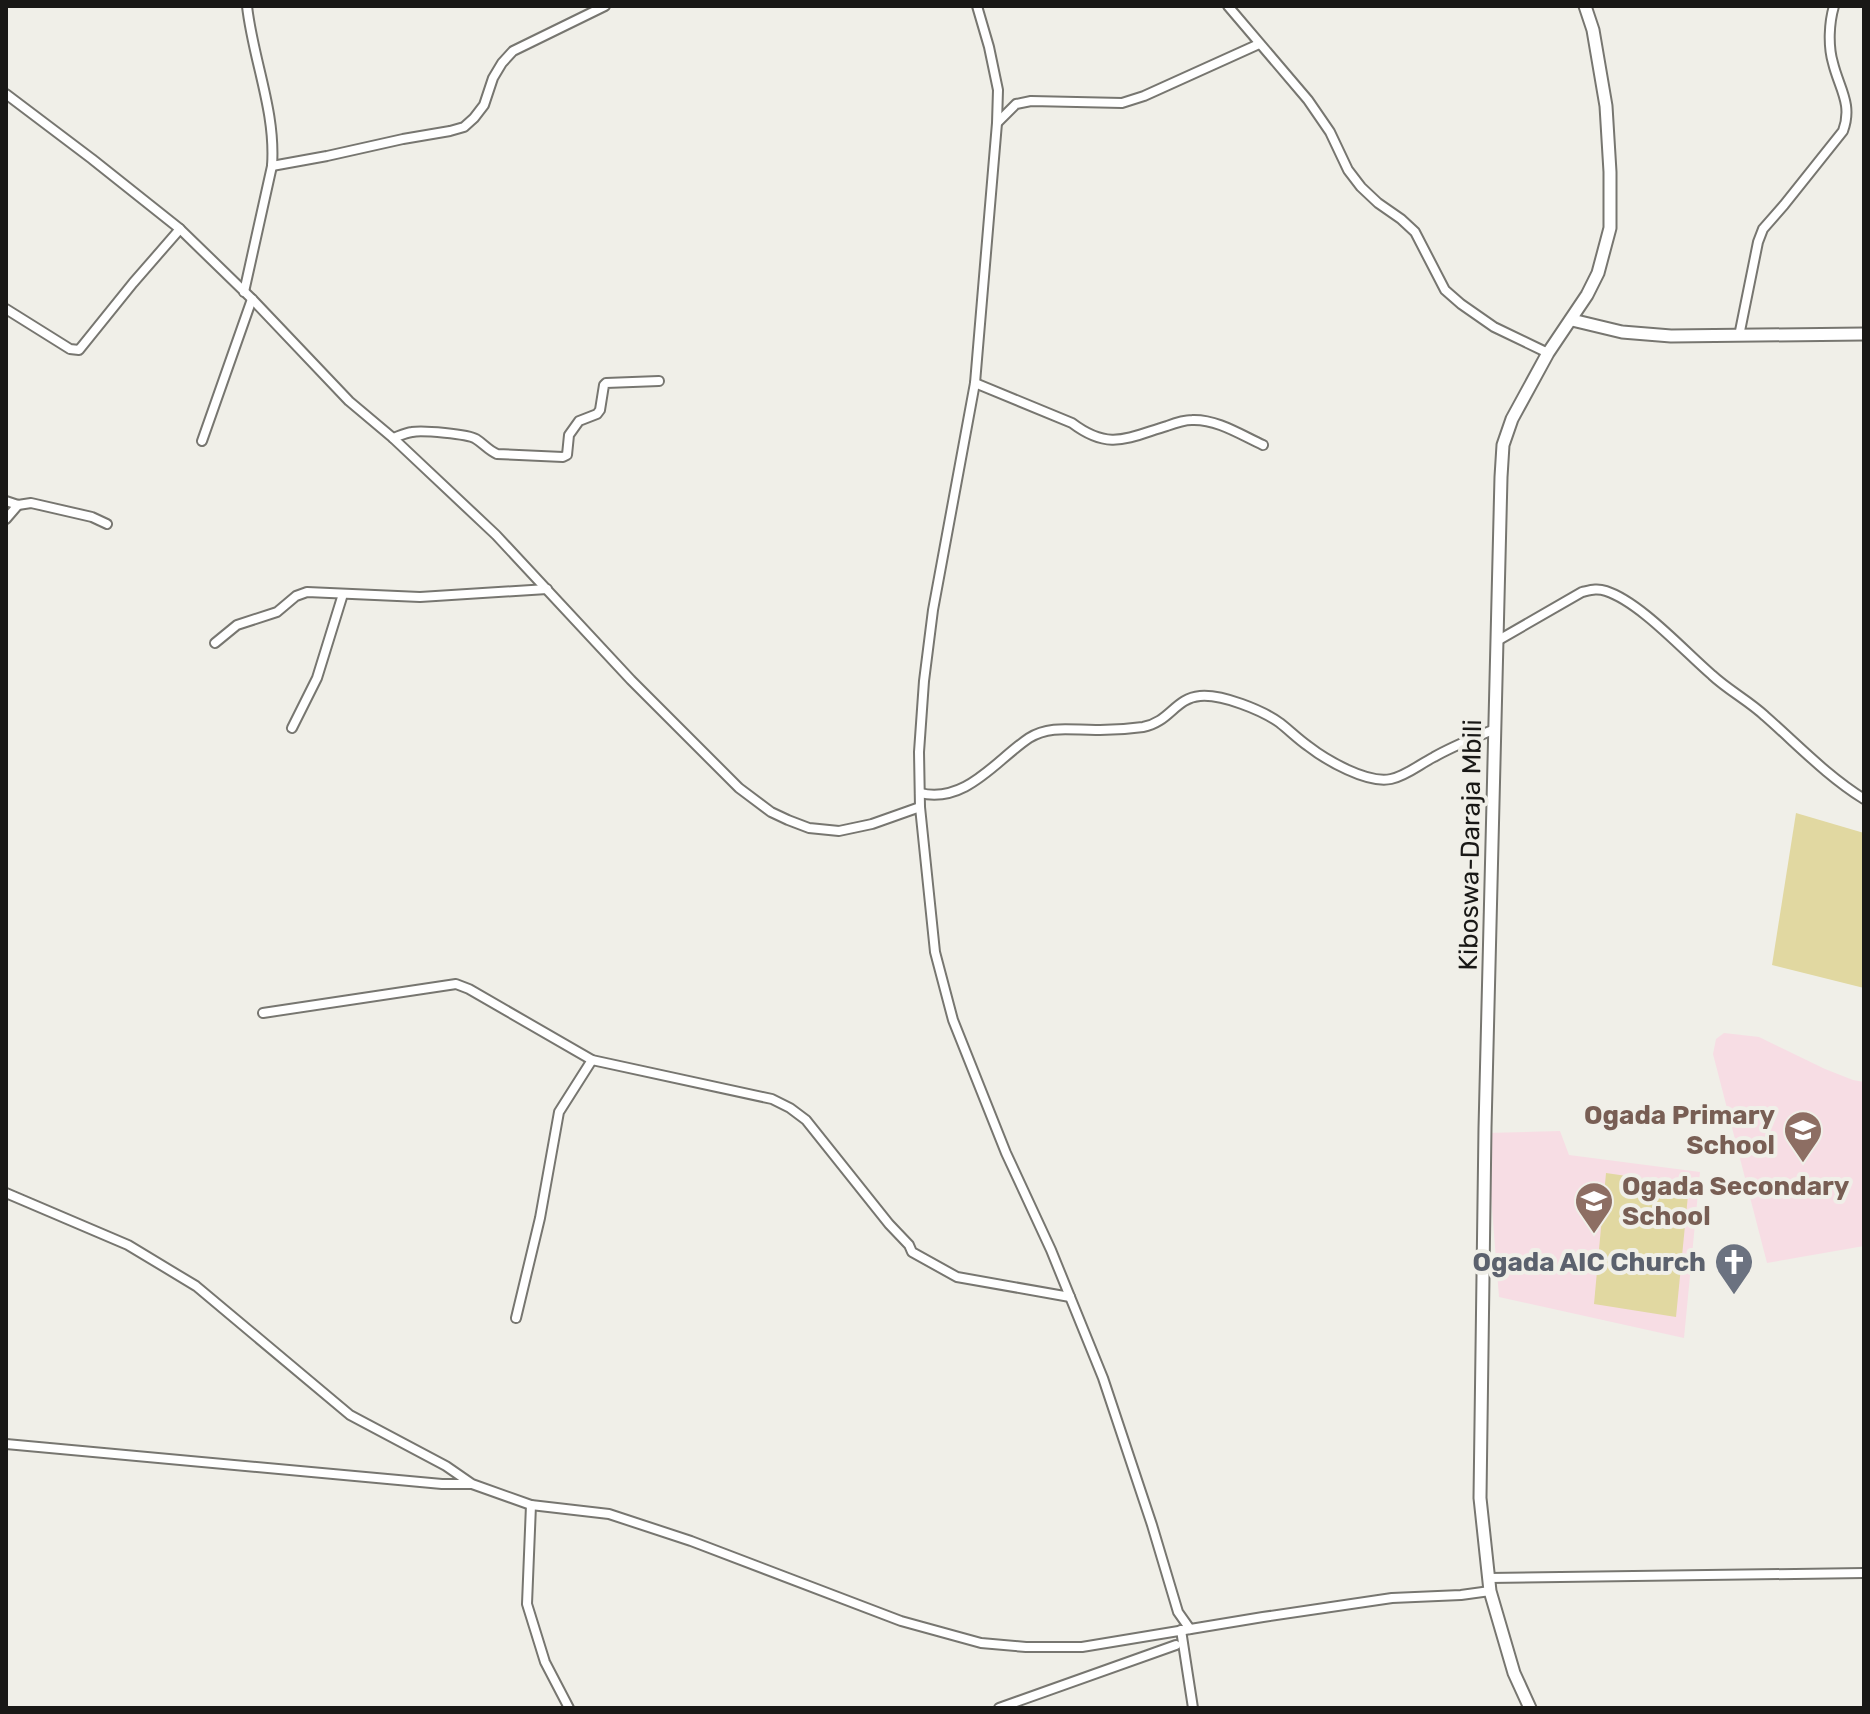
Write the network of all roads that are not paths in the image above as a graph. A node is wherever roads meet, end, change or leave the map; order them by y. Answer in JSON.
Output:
{"nodes":[{"id":1,"x":247,"y":6,"type":"edge"},
{"id":2,"x":605,"y":6,"type":"edge"},
{"id":3,"x":977,"y":6,"type":"edge"},
{"id":4,"x":1228,"y":6,"type":"edge"},
{"id":5,"x":1585,"y":6,"type":"edge"},
{"id":6,"x":1834,"y":6,"type":"edge"},
{"id":7,"x":1259,"y":44,"type":"junction"},
{"id":8,"x":6,"y":94,"type":"edge"},
{"id":9,"x":997,"y":123,"type":"junction"},
{"id":10,"x":272,"y":166,"type":"junction"},
{"id":11,"x":180,"y":229,"type":"junction"},
{"id":12,"x":244,"y":292,"type":"junction"},
{"id":13,"x":252,"y":299,"type":"junction"},
{"id":14,"x":6,"y":309,"type":"edge"},
{"id":15,"x":1572,"y":320,"type":"junction"},
{"id":16,"x":1864,"y":334,"type":"edge"},
{"id":17,"x":1739,"y":336,"type":"junction"},
{"id":18,"x":1548,"y":353,"type":"junction"},
{"id":19,"x":659,"y":381,"type":"dead end"},
{"id":20,"x":975,"y":383,"type":"junction"},
{"id":21,"x":393,"y":438,"type":"junction"},
{"id":22,"x":202,"y":441,"type":"dead end"},
{"id":23,"x":1263,"y":445,"type":"dead end"},
{"id":24,"x":6,"y":501,"type":"edge"},
{"id":25,"x":18,"y":505,"type":"junction"},
{"id":26,"x":6,"y":519,"type":"edge"},
{"id":27,"x":107,"y":524,"type":"dead end"},
{"id":28,"x":547,"y":589,"type":"junction"},
{"id":29,"x":343,"y":594,"type":"junction"},
{"id":30,"x":1497,"y":641,"type":"junction"},
{"id":31,"x":215,"y":643,"type":"dead end"},
{"id":32,"x":292,"y":728,"type":"dead end"},
{"id":33,"x":1495,"y":729,"type":"junction"},
{"id":34,"x":920,"y":793,"type":"junction"},
{"id":35,"x":1864,"y":799,"type":"edge"},
{"id":36,"x":920,"y":807,"type":"junction"},
{"id":37,"x":263,"y":1013,"type":"dead end"},
{"id":38,"x":592,"y":1060,"type":"junction"},
{"id":39,"x":6,"y":1193,"type":"edge"},
{"id":40,"x":1070,"y":1297,"type":"junction"},
{"id":41,"x":516,"y":1318,"type":"dead end"},
{"id":42,"x":6,"y":1444,"type":"edge"},
{"id":43,"x":472,"y":1484,"type":"junction"},
{"id":44,"x":531,"y":1505,"type":"junction"},
{"id":45,"x":1864,"y":1573,"type":"edge"},
{"id":46,"x":1490,"y":1585,"type":"junction"},
{"id":47,"x":1186,"y":1630,"type":"junction"},
{"id":48,"x":1176,"y":1645,"type":"dead end"},
{"id":49,"x":569,"y":1708,"type":"edge"},
{"id":50,"x":999,"y":1708,"type":"edge"},
{"id":51,"x":1193,"y":1708,"type":"edge"},
{"id":52,"x":1530,"y":1708,"type":"edge"}],
"edges":[{"from":1,"to":10,"type":"street"},
{"from":2,"to":10,"type":"street"},
{"from":3,"to":9,"type":"street"},
{"from":4,"to":7,"type":"street"},
{"from":5,"to":15,"type":"main road","name":"Kiboswa-Daraja Mbili"},
{"from":6,"to":17,"type":"street"},
{"from":7,"to":9,"type":"street"},
{"from":7,"to":18,"type":"street"},
{"from":8,"to":11,"type":"street"},
{"from":9,"to":20,"type":"street"},
{"from":10,"to":12,"type":"street"},
{"from":11,"to":12,"type":"street"},
{"from":11,"to":14,"type":"street"},
{"from":12,"to":13,"type":"street"},
{"from":13,"to":21,"type":"street"},
{"from":13,"to":22,"type":"street"},
{"from":15,"to":17,"type":"main road"},
{"from":15,"to":18,"type":"main road","name":"Kiboswa-Daraja Mbili"},
{"from":16,"to":17,"type":"main road"},
{"from":18,"to":30,"type":"main road","name":"Kiboswa-Daraja Mbili"},
{"from":19,"to":21,"type":"street"},
{"from":20,"to":23,"type":"street"},
{"from":20,"to":34,"type":"street"},
{"from":21,"to":28,"type":"street"},
{"from":24,"to":25,"type":"street"},
{"from":25,"to":26,"type":"street"},
{"from":25,"to":27,"type":"street"},
{"from":28,"to":29,"type":"street"},
{"from":28,"to":36,"type":"street"},
{"from":29,"to":31,"type":"street"},
{"from":29,"to":32,"type":"street"},
{"from":30,"to":33,"type":"main road","name":"Kiboswa-Daraja Mbili"},
{"from":30,"to":35,"type":"street"},
{"from":33,"to":34,"type":"street"},
{"from":33,"to":46,"type":"main road","name":"Kiboswa-Daraja Mbili"},
{"from":34,"to":36,"type":"street"},
{"from":36,"to":40,"type":"street"},
{"from":37,"to":38,"type":"street"},
{"from":38,"to":40,"type":"street"},
{"from":38,"to":41,"type":"street"},
{"from":39,"to":43,"type":"street"},
{"from":40,"to":47,"type":"street"},
{"from":42,"to":43,"type":"street"},
{"from":43,"to":44,"type":"street"},
{"from":44,"to":47,"type":"street"},
{"from":44,"to":49,"type":"street"},
{"from":45,"to":46,"type":"street"},
{"from":46,"to":47,"type":"street"},
{"from":46,"to":52,"type":"main road","name":"Kiboswa-Daraja Mbili"},
{"from":47,"to":51,"type":"street"},
{"from":48,"to":50,"type":"street"}]}
